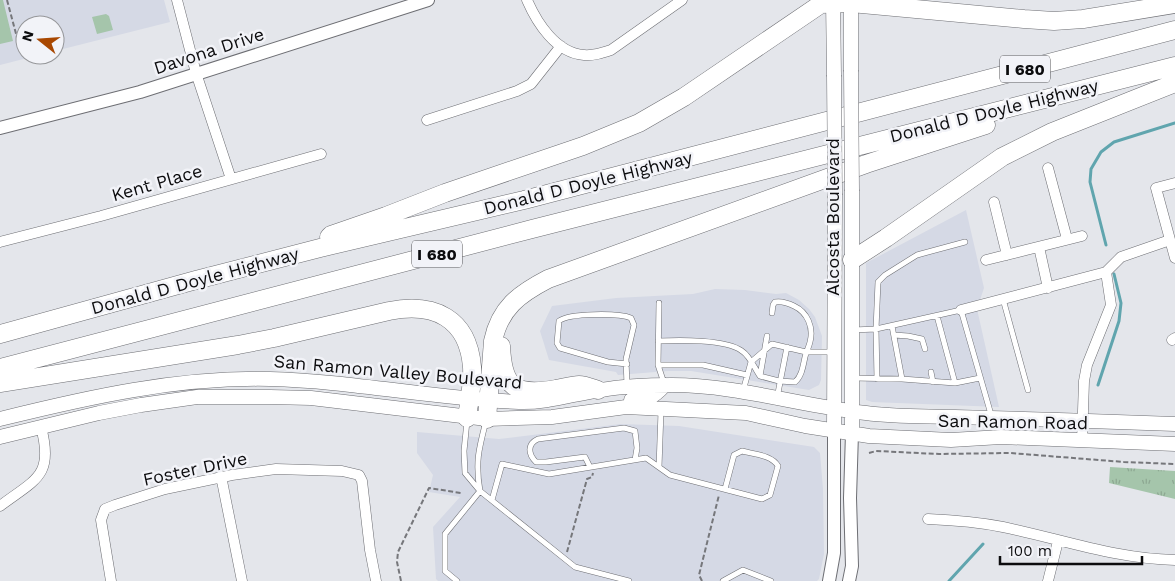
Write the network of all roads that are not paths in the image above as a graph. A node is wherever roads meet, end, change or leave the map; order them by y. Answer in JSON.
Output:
{"nodes":[{"id":1,"x":177,"y":0,"type":"edge"},
{"id":2,"x":428,"y":0,"type":"edge"},
{"id":3,"x":527,"y":0,"type":"edge"},
{"id":4,"x":682,"y":0,"type":"edge"},
{"id":5,"x":833,"y":2,"type":"edge"},
{"id":6,"x":851,"y":2,"type":"edge"},
{"id":7,"x":1175,"y":4,"type":"edge"},
{"id":8,"x":1175,"y":30,"type":"edge"},
{"id":9,"x":561,"y":46,"type":"junction"},
{"id":10,"x":1175,"y":66,"type":"edge"},
{"id":11,"x":196,"y":73,"type":"junction"},
{"id":12,"x":1109,"y":82,"type":"junction"},
{"id":13,"x":1175,"y":83,"type":"edge"},
{"id":14,"x":427,"y":120,"type":"dead end"},
{"id":15,"x":0,"y":128,"type":"edge"},
{"id":16,"x":322,"y":154,"type":"dead end"},
{"id":17,"x":1048,"y":168,"type":"dead end"},
{"id":18,"x":231,"y":179,"type":"junction"},
{"id":19,"x":1175,"y":183,"type":"edge"},
{"id":20,"x":994,"y":202,"type":"dead end"},
{"id":21,"x":1082,"y":236,"type":"dead end"},
{"id":22,"x":1067,"y":240,"type":"junction"},
{"id":23,"x":1170,"y":240,"type":"junction"},
{"id":24,"x":0,"y":242,"type":"edge"},
{"id":25,"x":965,"y":242,"type":"dead end"},
{"id":26,"x":1039,"y":247,"type":"junction"},
{"id":27,"x":320,"y":248,"type":"junction"},
{"id":28,"x":1007,"y":255,"type":"junction"},
{"id":29,"x":1175,"y":258,"type":"edge"},
{"id":30,"x":852,"y":260,"type":"junction"},
{"id":31,"x":986,"y":260,"type":"dead end"},
{"id":32,"x":1106,"y":272,"type":"junction"},
{"id":33,"x":1048,"y":288,"type":"junction"},
{"id":34,"x":1003,"y":299,"type":"junction"},
{"id":35,"x":659,"y":303,"type":"dead end"},
{"id":36,"x":961,"y":310,"type":"junction"},
{"id":37,"x":772,"y":313,"type":"dead end"},
{"id":38,"x":938,"y":316,"type":"junction"},
{"id":39,"x":499,"y":321,"type":"junction"},
{"id":40,"x":892,"y":326,"type":"junction"},
{"id":41,"x":876,"y":329,"type":"junction"},
{"id":42,"x":852,"y":330,"type":"junction"},
{"id":43,"x":0,"y":334,"type":"edge"},
{"id":44,"x":894,"y":335,"type":"junction"},
{"id":45,"x":767,"y":336,"type":"dead end"},
{"id":46,"x":658,"y":341,"type":"junction"},
{"id":47,"x":787,"y":347,"type":"junction"},
{"id":48,"x":766,"y":349,"type":"junction"},
{"id":49,"x":925,"y":349,"type":"dead end"},
{"id":50,"x":806,"y":352,"type":"junction"},
{"id":51,"x":835,"y":352,"type":"junction"},
{"id":52,"x":751,"y":362,"type":"junction"},
{"id":53,"x":627,"y":364,"type":"junction"},
{"id":54,"x":658,"y":365,"type":"junction"},
{"id":55,"x":0,"y":368,"type":"edge"},
{"id":56,"x":931,"y":372,"type":"dead end"},
{"id":57,"x":747,"y":375,"type":"junction"},
{"id":58,"x":760,"y":376,"type":"junction"},
{"id":59,"x":853,"y":378,"type":"junction"},
{"id":60,"x":980,"y":378,"type":"junction"},
{"id":61,"x":876,"y":379,"type":"junction"},
{"id":62,"x":902,"y":379,"type":"junction"},
{"id":63,"x":780,"y":381,"type":"junction"},
{"id":64,"x":933,"y":382,"type":"junction"},
{"id":65,"x":0,"y":383,"type":"edge"},
{"id":66,"x":955,"y":383,"type":"junction"},
{"id":67,"x":664,"y":385,"type":"junction"},
{"id":68,"x":627,"y":387,"type":"junction"},
{"id":69,"x":598,"y":390,"type":"junction"},
{"id":70,"x":1028,"y":390,"type":"dead end"},
{"id":71,"x":743,"y":391,"type":"junction"},
{"id":72,"x":776,"y":398,"type":"junction"},
{"id":73,"x":470,"y":400,"type":"junction"},
{"id":74,"x":488,"y":400,"type":"junction"},
{"id":75,"x":662,"y":409,"type":"junction"},
{"id":76,"x":834,"y":409,"type":"junction"},
{"id":77,"x":601,"y":410,"type":"junction"},
{"id":78,"x":852,"y":412,"type":"junction"},
{"id":79,"x":467,"y":418,"type":"junction"},
{"id":80,"x":992,"y":418,"type":"junction"},
{"id":81,"x":0,"y":419,"type":"edge"},
{"id":82,"x":487,"y":419,"type":"junction"},
{"id":83,"x":1083,"y":420,"type":"junction"},
{"id":84,"x":1175,"y":424,"type":"edge"},
{"id":85,"x":41,"y":427,"type":"junction"},
{"id":86,"x":834,"y":430,"type":"junction"},
{"id":87,"x":852,"y":433,"type":"junction"},
{"id":88,"x":0,"y":437,"type":"edge"},
{"id":89,"x":1082,"y":442,"type":"junction"},
{"id":90,"x":1175,"y":444,"type":"edge"},
{"id":91,"x":635,"y":460,"type":"junction"},
{"id":92,"x":592,"y":467,"type":"junction"},
{"id":93,"x":659,"y":468,"type":"junction"},
{"id":94,"x":221,"y":476,"type":"junction"},
{"id":95,"x":722,"y":489,"type":"junction"},
{"id":96,"x":480,"y":491,"type":"junction"},
{"id":97,"x":492,"y":500,"type":"junction"},
{"id":98,"x":0,"y":506,"type":"edge"},
{"id":99,"x":928,"y":519,"type":"dead end"},
{"id":100,"x":1058,"y":541,"type":"junction"},
{"id":101,"x":1175,"y":560,"type":"edge"},
{"id":102,"x":111,"y":581,"type":"edge"},
{"id":103,"x":242,"y":581,"type":"edge"},
{"id":104,"x":376,"y":581,"type":"edge"},
{"id":105,"x":457,"y":581,"type":"edge"},
{"id":106,"x":629,"y":581,"type":"edge"},
{"id":107,"x":723,"y":581,"type":"edge"},
{"id":108,"x":771,"y":581,"type":"edge"},
{"id":109,"x":829,"y":581,"type":"edge"},
{"id":110,"x":849,"y":581,"type":"edge"},
{"id":111,"x":1048,"y":581,"type":"edge"}],
"edges":[{"from":1,"to":11,"type":"street"},
{"from":2,"to":11,"type":"street","name":"Davona Drive"},
{"from":3,"to":9,"type":"street"},
{"from":4,"to":9,"type":"street"},
{"from":5,"to":6,"type":"highway"},
{"from":5,"to":27,"type":"highway"},
{"from":5,"to":51,"type":"main road","name":"Alcosta Boulevard","bridge":true},
{"from":6,"to":7,"type":"highway"},
{"from":6,"to":30,"type":"main road","name":"Alcosta Boulevard","bridge":true},
{"from":8,"to":27,"type":"highway","name":"Donald D Doyle Highway","number":"I 680"},
{"from":9,"to":14,"type":"street"},
{"from":10,"to":12,"type":"highway","name":"Donald D Doyle Highway","number":"I 680"},
{"from":11,"to":15,"type":"street","name":"Davona Drive"},
{"from":11,"to":18,"type":"street"},
{"from":12,"to":39,"type":"highway"},
{"from":12,"to":55,"type":"highway","name":"Donald D Doyle Highway","number":"I 680"},
{"from":13,"to":30,"type":"highway"},
{"from":16,"to":18,"type":"street","name":"Kent Place"},
{"from":17,"to":22,"type":"street"},
{"from":18,"to":24,"type":"street","name":"Kent Place"},
{"from":19,"to":23,"type":"street"},
{"from":20,"to":28,"type":"street"},
{"from":21,"to":22,"type":"street"},
{"from":22,"to":26,"type":"street"},
{"from":23,"to":29,"type":"street"},
{"from":23,"to":32,"type":"street"},
{"from":25,"to":41,"type":"lane"},
{"from":26,"to":28,"type":"street"},
{"from":26,"to":33,"type":"street"},
{"from":27,"to":43,"type":"highway","name":"Donald D Doyle Highway","number":"I 680"},
{"from":28,"to":31,"type":"street"},
{"from":30,"to":42,"type":"main road","name":"Alcosta Boulevard"},
{"from":32,"to":33,"type":"street"},
{"from":32,"to":83,"type":"street"},
{"from":33,"to":34,"type":"street"},
{"from":34,"to":36,"type":"street"},
{"from":34,"to":70,"type":"lane"},
{"from":35,"to":46,"type":"lane"},
{"from":36,"to":38,"type":"lane"},
{"from":36,"to":60,"type":"lane"},
{"from":37,"to":50,"type":"lane"},
{"from":38,"to":40,"type":"lane"},
{"from":38,"to":66,"type":"lane"},
{"from":39,"to":69,"type":"highway"},
{"from":39,"to":74,"type":"highway"},
{"from":40,"to":41,"type":"lane"},
{"from":40,"to":44,"type":"lane"},
{"from":41,"to":42,"type":"lane"},
{"from":41,"to":61,"type":"lane"},
{"from":42,"to":59,"type":"main road","name":"Alcosta Boulevard"},
{"from":44,"to":49,"type":"lane"},
{"from":44,"to":62,"type":"lane"},
{"from":45,"to":48,"type":"lane"},
{"from":46,"to":52,"type":"lane"},
{"from":46,"to":54,"type":"lane"},
{"from":47,"to":48,"type":"lane"},
{"from":47,"to":50,"type":"lane"},
{"from":47,"to":63,"type":"lane"},
{"from":48,"to":52,"type":"lane"},
{"from":48,"to":58,"type":"lane"},
{"from":50,"to":51,"type":"lane"},
{"from":50,"to":63,"type":"lane"},
{"from":51,"to":76,"type":"main road","name":"Alcosta Boulevard"},
{"from":52,"to":57,"type":"lane"},
{"from":52,"to":58,"type":"lane"},
{"from":53,"to":53,"type":"lane"},
{"from":53,"to":68,"type":"lane"},
{"from":54,"to":57,"type":"lane"},
{"from":54,"to":67,"type":"lane"},
{"from":56,"to":64,"type":"lane"},
{"from":57,"to":71,"type":"lane"},
{"from":58,"to":63,"type":"lane"},
{"from":59,"to":61,"type":"lane"},
{"from":59,"to":78,"type":"main road","name":"Alcosta Boulevard"},
{"from":60,"to":66,"type":"lane"},
{"from":60,"to":80,"type":"lane"},
{"from":61,"to":62,"type":"lane"},
{"from":62,"to":64,"type":"lane"},
{"from":63,"to":72,"type":"lane"},
{"from":64,"to":66,"type":"lane"},
{"from":65,"to":73,"type":"highway"},
{"from":67,"to":68,"type":"main road","name":"San Ramon Valley Boulevard"},
{"from":67,"to":71,"type":"main road","name":"San Ramon Valley Boulevard"},
{"from":67,"to":77,"type":"main road"},
{"from":68,"to":69,"type":"main road","name":"San Ramon Valley Boulevard"},
{"from":69,"to":74,"type":"main road","name":"San Ramon Valley Boulevard"},
{"from":71,"to":72,"type":"main road","name":"San Ramon Valley Boulevard"},
{"from":72,"to":76,"type":"main road","name":"San Ramon Valley Boulevard"},
{"from":73,"to":74,"type":"main road","name":"San Ramon Valley Boulevard"},
{"from":73,"to":79,"type":"highway"},
{"from":73,"to":81,"type":"main road","name":"San Ramon Valley Boulevard"},
{"from":74,"to":82,"type":"highway"},
{"from":75,"to":77,"type":"main road","name":"San Ramon Valley Boulevard"},
{"from":75,"to":86,"type":"main road","name":"San Ramon Valley Boulevard"},
{"from":75,"to":93,"type":"lane"},
{"from":76,"to":78,"type":"main road","name":"San Ramon Valley Boulevard"},
{"from":76,"to":86,"type":"main road","name":"Alcosta Boulevard"},
{"from":77,"to":82,"type":"main road","name":"San Ramon Valley Boulevard"},
{"from":78,"to":80,"type":"main road","name":"San Ramon Road"},
{"from":78,"to":87,"type":"main road","name":"Alcosta Boulevard"},
{"from":79,"to":82,"type":"main road","name":"San Ramon Valley Boulevard"},
{"from":79,"to":85,"type":"main road","name":"San Ramon Valley Boulevard"},
{"from":79,"to":96,"type":"lane"},
{"from":80,"to":83,"type":"main road","name":"San Ramon Road"},
{"from":82,"to":96,"type":"lane"},
{"from":83,"to":84,"type":"main road","name":"San Ramon Road"},
{"from":83,"to":89,"type":"street"},
{"from":85,"to":88,"type":"main road","name":"San Ramon Valley Boulevard"},
{"from":85,"to":98,"type":"street"},
{"from":86,"to":87,"type":"main road","name":"San Ramon Valley Boulevard"},
{"from":86,"to":109,"type":"street"},
{"from":87,"to":89,"type":"main road","name":"San Ramon Road"},
{"from":87,"to":110,"type":"street"},
{"from":89,"to":90,"type":"main road","name":"San Ramon Road"},
{"from":91,"to":92,"type":"lane"},
{"from":91,"to":92,"type":"lane"},
{"from":91,"to":93,"type":"lane"},
{"from":92,"to":97,"type":"lane"},
{"from":93,"to":95,"type":"lane"},
{"from":94,"to":102,"type":"street","name":"Foster Drive"},
{"from":94,"to":103,"type":"street"},
{"from":94,"to":104,"type":"street","name":"Foster Drive"},
{"from":95,"to":95,"type":"lane"},
{"from":96,"to":97,"type":"lane"},
{"from":96,"to":105,"type":"lane"},
{"from":97,"to":106,"type":"lane"},
{"from":99,"to":100,"type":"street"},
{"from":100,"to":101,"type":"street"},
{"from":100,"to":111,"type":"street"},
{"from":107,"to":108,"type":"lane"}]}
